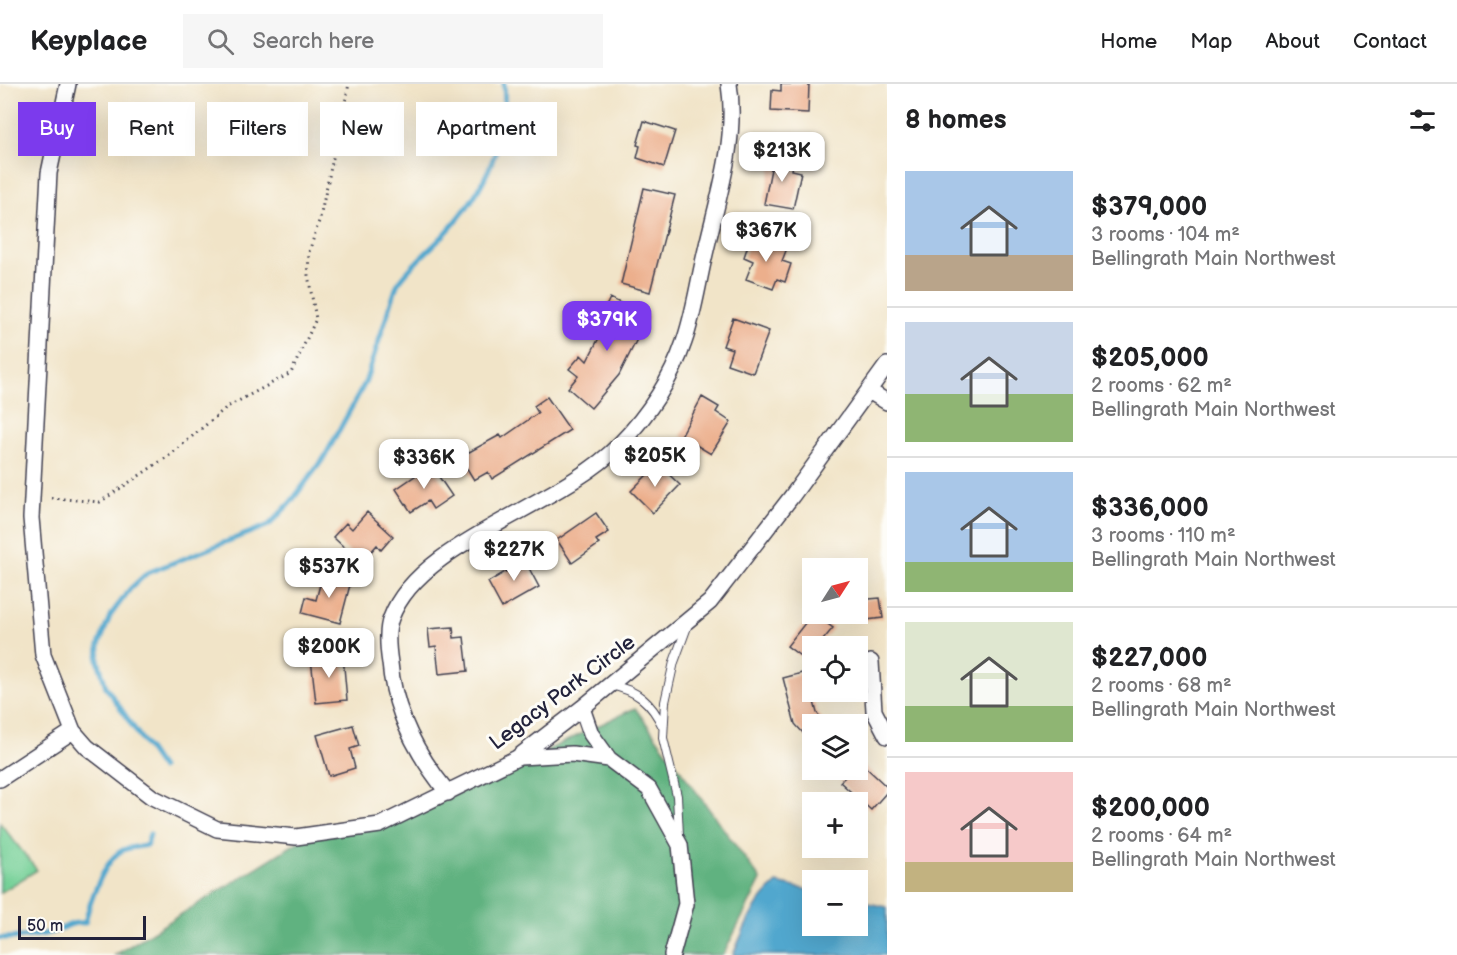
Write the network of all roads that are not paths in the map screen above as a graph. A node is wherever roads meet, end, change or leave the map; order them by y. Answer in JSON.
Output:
{"nodes":[{"id":1,"x":68,"y":84,"type":"edge"},
{"id":2,"x":729,"y":84,"type":"edge"},
{"id":3,"x":887,"y":365,"type":"edge"},
{"id":4,"x":868,"y":391,"type":"junction"},
{"id":5,"x":887,"y":402,"type":"edge"},
{"id":6,"x":690,"y":618,"type":"junction"},
{"id":7,"x":871,"y":662,"type":"dead end"},
{"id":8,"x":609,"y":685,"type":"junction"},
{"id":9,"x":582,"y":708,"type":"junction"},
{"id":10,"x":664,"y":728,"type":"junction"},
{"id":11,"x":73,"y":731,"type":"junction"},
{"id":12,"x":887,"y":736,"type":"edge"},
{"id":13,"x":517,"y":758,"type":"junction"},
{"id":14,"x":609,"y":759,"type":"junction"},
{"id":15,"x":0,"y":779,"type":"edge"},
{"id":16,"x":448,"y":793,"type":"junction"},
{"id":17,"x":680,"y":845,"type":"junction"},
{"id":18,"x":672,"y":955,"type":"edge"}],
"edges":[{"from":1,"to":11,"type":"street","name":"Legacy Park Circle"},
{"from":2,"to":16,"type":"street"},
{"from":3,"to":4,"type":"street","name":"Legacy Park Circle"},
{"from":4,"to":5,"type":"street"},
{"from":4,"to":6,"type":"street","name":"Legacy Park Circle"},
{"from":6,"to":8,"type":"street","name":"Legacy Park Circle"},
{"from":6,"to":10,"type":"lane"},
{"from":7,"to":12,"type":"street"},
{"from":8,"to":9,"type":"street","name":"Legacy Park Circle"},
{"from":8,"to":10,"type":"lane"},
{"from":9,"to":13,"type":"street","name":"Legacy Park Circle"},
{"from":9,"to":14,"type":"street"},
{"from":10,"to":17,"type":"lane"},
{"from":11,"to":15,"type":"street"},
{"from":11,"to":16,"type":"street","name":"Legacy Park Circle"},
{"from":13,"to":14,"type":"street"},
{"from":13,"to":16,"type":"street","name":"Legacy Park Circle"},
{"from":14,"to":17,"type":"street"},
{"from":17,"to":18,"type":"street"}]}
